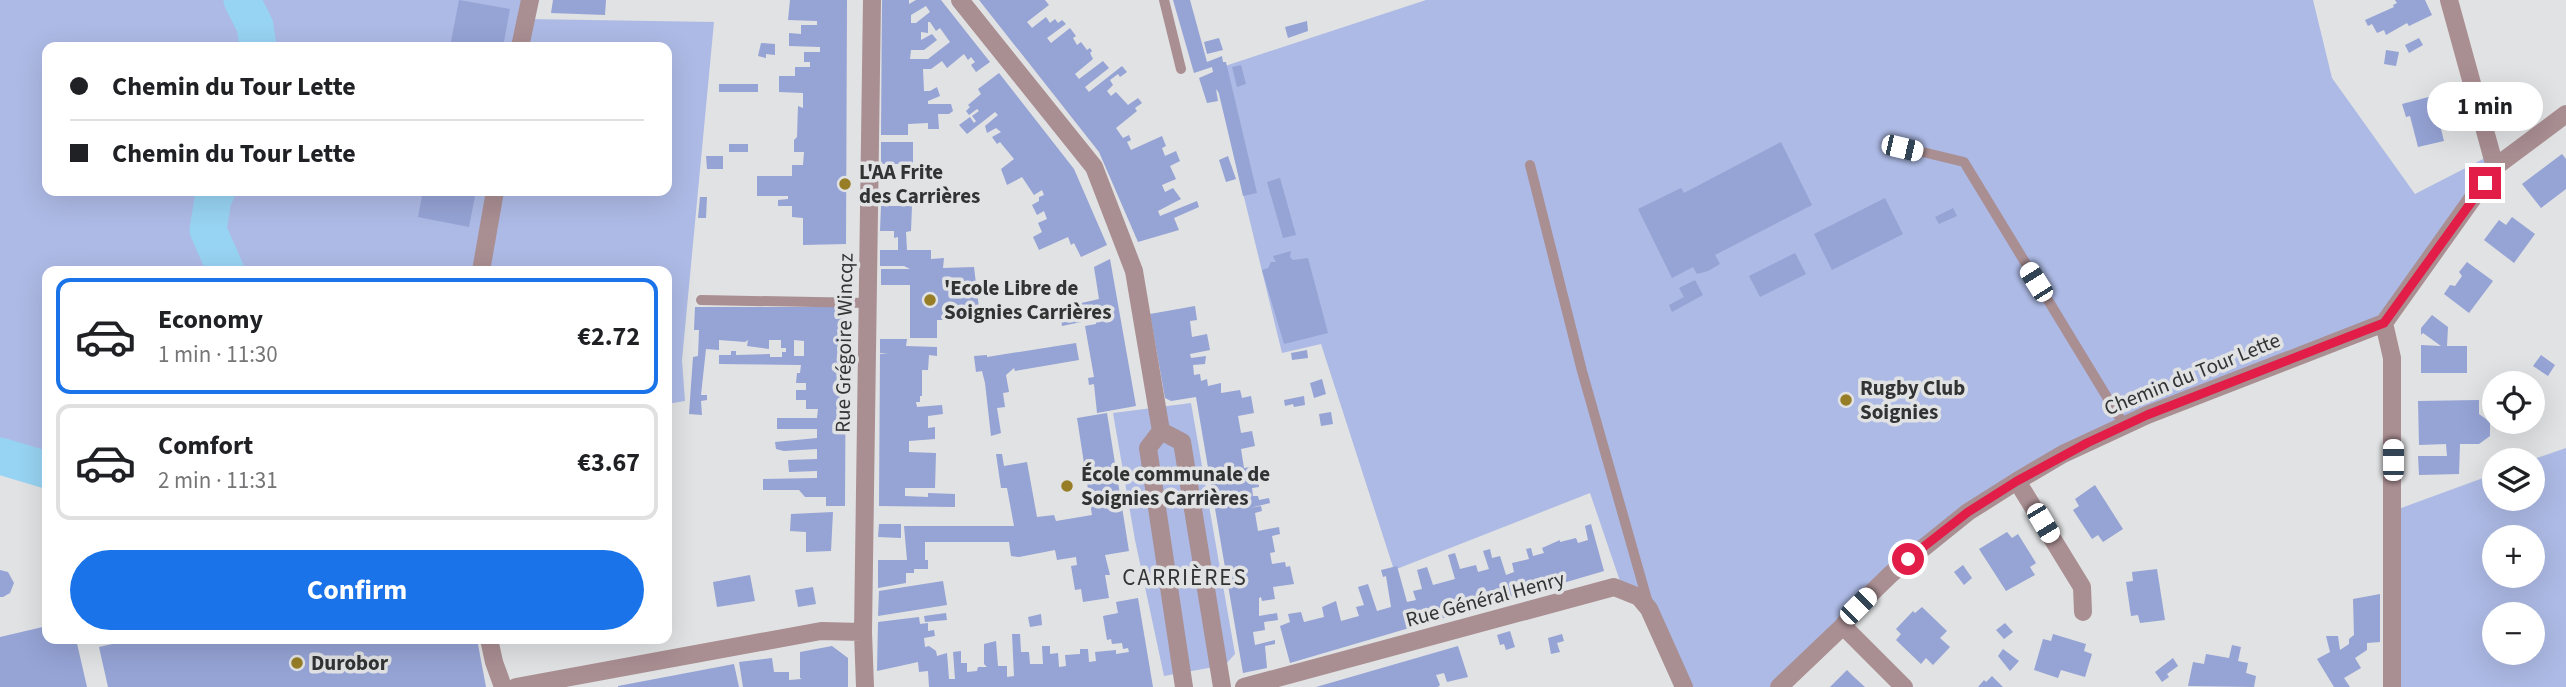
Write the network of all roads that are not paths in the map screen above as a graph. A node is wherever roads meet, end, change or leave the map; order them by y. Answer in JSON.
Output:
{"nodes":[{"id":1,"x":530,"y":0,"type":"edge"},
{"id":2,"x":872,"y":0,"type":"edge"},
{"id":3,"x":960,"y":0,"type":"edge"},
{"id":4,"x":1164,"y":0,"type":"edge"},
{"id":5,"x":2449,"y":0,"type":"edge"},
{"id":6,"x":521,"y":42,"type":"edge"},
{"id":7,"x":1181,"y":69,"type":"dead end"},
{"id":8,"x":2566,"y":114,"type":"edge"},
{"id":9,"x":1902,"y":148,"type":"dead end"},
{"id":10,"x":1530,"y":165,"type":"dead end"},
{"id":11,"x":2495,"y":167,"type":"junction"},
{"id":12,"x":494,"y":196,"type":"edge"},
{"id":13,"x":482,"y":266,"type":"edge"},
{"id":14,"x":701,"y":300,"type":"dead end"},
{"id":15,"x":868,"y":303,"type":"junction"},
{"id":16,"x":2384,"y":323,"type":"junction"},
{"id":17,"x":2124,"y":425,"type":"junction"},
{"id":18,"x":1161,"y":432,"type":"junction"},
{"id":19,"x":2017,"y":481,"type":"junction"},
{"id":20,"x":1649,"y":609,"type":"junction"},
{"id":21,"x":2083,"y":612,"type":"dead end"},
{"id":22,"x":1843,"y":626,"type":"junction"},
{"id":23,"x":863,"y":632,"type":"junction"},
{"id":24,"x":490,"y":644,"type":"edge"},
{"id":25,"x":503,"y":687,"type":"edge"},
{"id":26,"x":516,"y":687,"type":"edge"},
{"id":27,"x":865,"y":687,"type":"edge"},
{"id":28,"x":1184,"y":687,"type":"edge"},
{"id":29,"x":1222,"y":687,"type":"edge"},
{"id":30,"x":1244,"y":687,"type":"edge"},
{"id":31,"x":1684,"y":687,"type":"edge"},
{"id":32,"x":1779,"y":687,"type":"edge"},
{"id":33,"x":1904,"y":687,"type":"edge"},
{"id":34,"x":2392,"y":687,"type":"edge"}],
"edges":[{"from":1,"to":6,"type":"street"},
{"from":2,"to":15,"type":"street","name":"Rue Grégoire Wincqz"},
{"from":3,"to":18,"type":"street"},
{"from":4,"to":7,"type":"lane"},
{"from":5,"to":11,"type":"street"},
{"from":8,"to":11,"type":"street"},
{"from":9,"to":17,"type":"lane"},
{"from":10,"to":20,"type":"lane"},
{"from":11,"to":16,"type":"street"},
{"from":12,"to":13,"type":"street"},
{"from":14,"to":15,"type":"lane"},
{"from":15,"to":23,"type":"street","name":"Rue Grégoire Wincqz"},
{"from":16,"to":17,"type":"street","name":"Chemin du Tour Lette"},
{"from":16,"to":34,"type":"street"},
{"from":17,"to":19,"type":"street","name":"Chemin du Tour Lette"},
{"from":18,"to":28,"type":"street"},
{"from":18,"to":29,"type":"street"},
{"from":19,"to":21,"type":"street"},
{"from":19,"to":22,"type":"street","name":"Chemin du Tour Lette"},
{"from":20,"to":30,"type":"street","name":"Rue Général Henry"},
{"from":20,"to":31,"type":"street"},
{"from":22,"to":32,"type":"street","name":"Chemin du Tour Lette"},
{"from":22,"to":33,"type":"street"},
{"from":23,"to":26,"type":"street"},
{"from":23,"to":27,"type":"street","name":"Rue Grégoire Wincqz"},
{"from":24,"to":25,"type":"street"}]}
